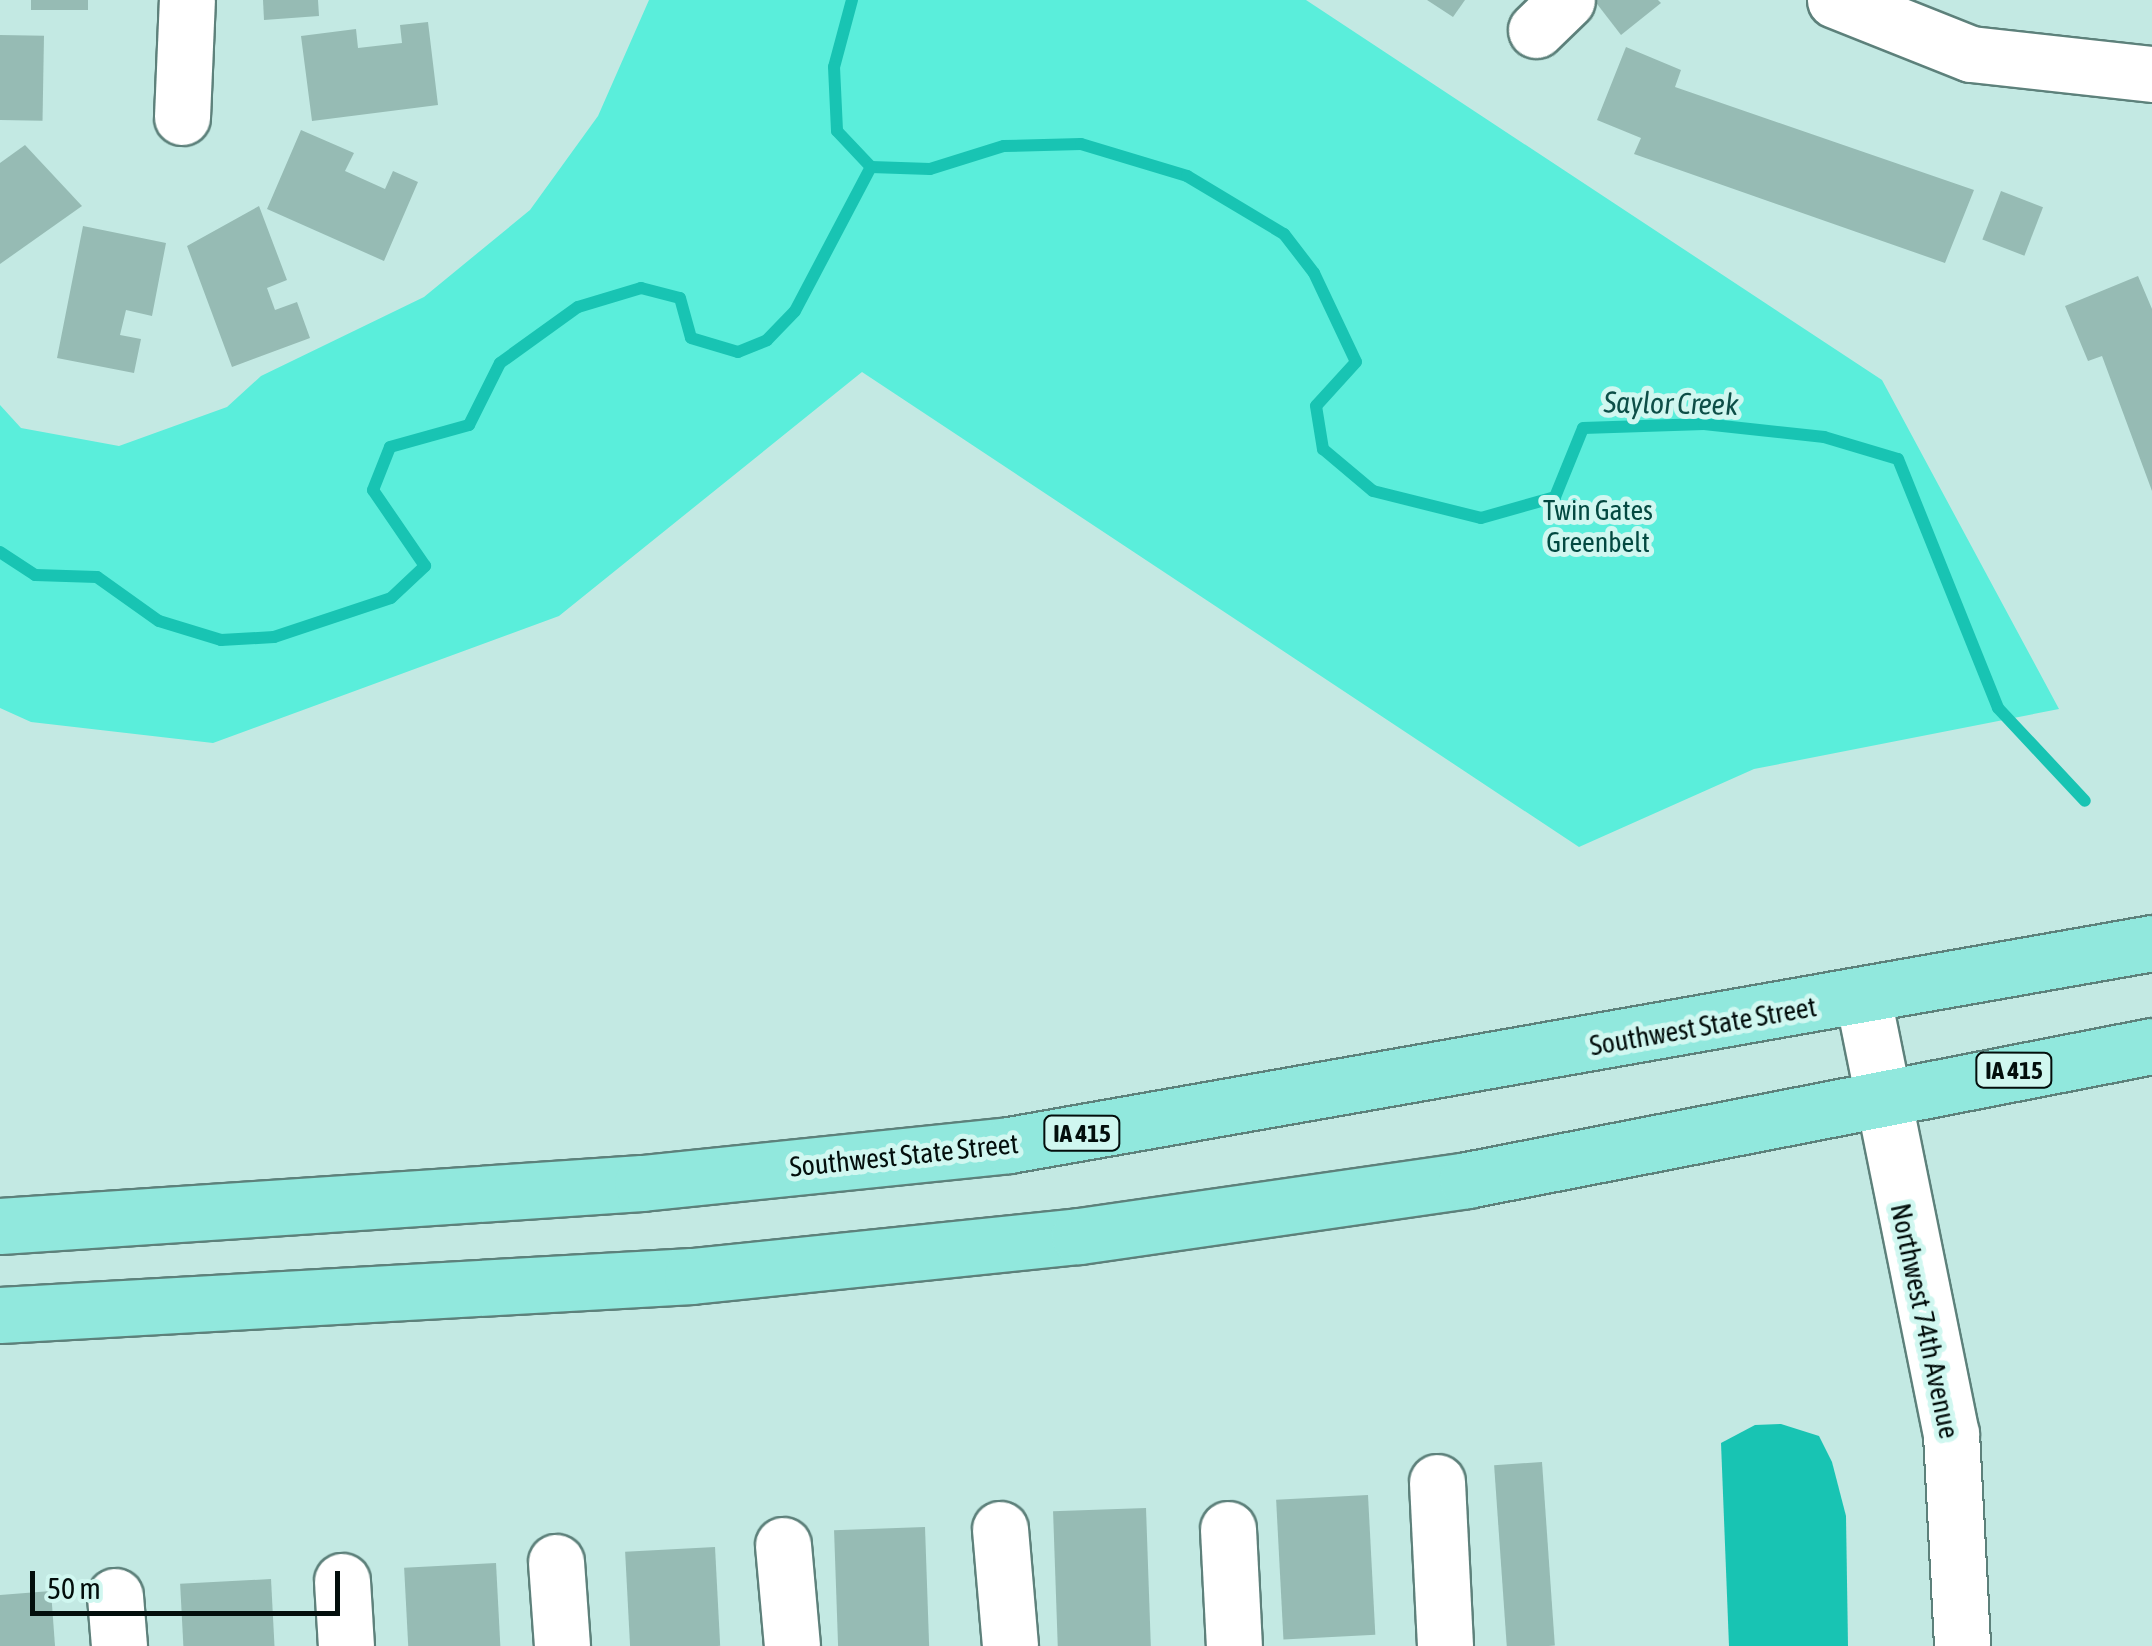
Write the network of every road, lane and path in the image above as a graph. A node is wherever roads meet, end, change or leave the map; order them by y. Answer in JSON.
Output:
{"nodes":[{"id":1,"x":187,"y":0,"type":"edge"},
{"id":2,"x":1835,"y":0,"type":"edge"},
{"id":3,"x":2152,"y":74,"type":"edge"},
{"id":4,"x":182,"y":117,"type":"dead end"},
{"id":5,"x":2152,"y":943,"type":"edge"},
{"id":6,"x":1863,"y":998,"type":"junction"},
{"id":7,"x":2152,"y":1046,"type":"edge"},
{"id":8,"x":1876,"y":1095,"type":"junction"},
{"id":9,"x":0,"y":1226,"type":"edge"},
{"id":10,"x":0,"y":1315,"type":"edge"},
{"id":11,"x":1437,"y":1482,"type":"dead end"},
{"id":12,"x":1000,"y":1528,"type":"dead end"},
{"id":13,"x":1228,"y":1529,"type":"dead end"},
{"id":14,"x":784,"y":1545,"type":"dead end"},
{"id":15,"x":556,"y":1562,"type":"dead end"},
{"id":16,"x":342,"y":1581,"type":"dead end"},
{"id":17,"x":346,"y":1646,"type":"edge"},
{"id":18,"x":562,"y":1646,"type":"edge"},
{"id":19,"x":792,"y":1646,"type":"edge"},
{"id":20,"x":1010,"y":1646,"type":"edge"},
{"id":21,"x":1234,"y":1646,"type":"edge"},
{"id":22,"x":1445,"y":1646,"type":"edge"},
{"id":23,"x":1962,"y":1646,"type":"edge"}],
"edges":[{"from":1,"to":4,"type":"street"},
{"from":2,"to":3,"type":"street"},
{"from":5,"to":6,"type":"main road","name":"Southwest State Street","number":"IA 415"},
{"from":6,"to":8,"type":"street","name":"Northwest 74th Avenue"},
{"from":6,"to":9,"type":"main road","name":"Southwest State Street","number":"IA 415"},
{"from":7,"to":8,"type":"main road","number":"IA 415"},
{"from":8,"to":10,"type":"main road","number":"IA 415"},
{"from":8,"to":23,"type":"street","name":"Northwest 74th Avenue"},
{"from":11,"to":22,"type":"street"},
{"from":12,"to":20,"type":"street"},
{"from":13,"to":21,"type":"street"},
{"from":14,"to":19,"type":"street"},
{"from":15,"to":18,"type":"street"},
{"from":16,"to":17,"type":"street"}]}
